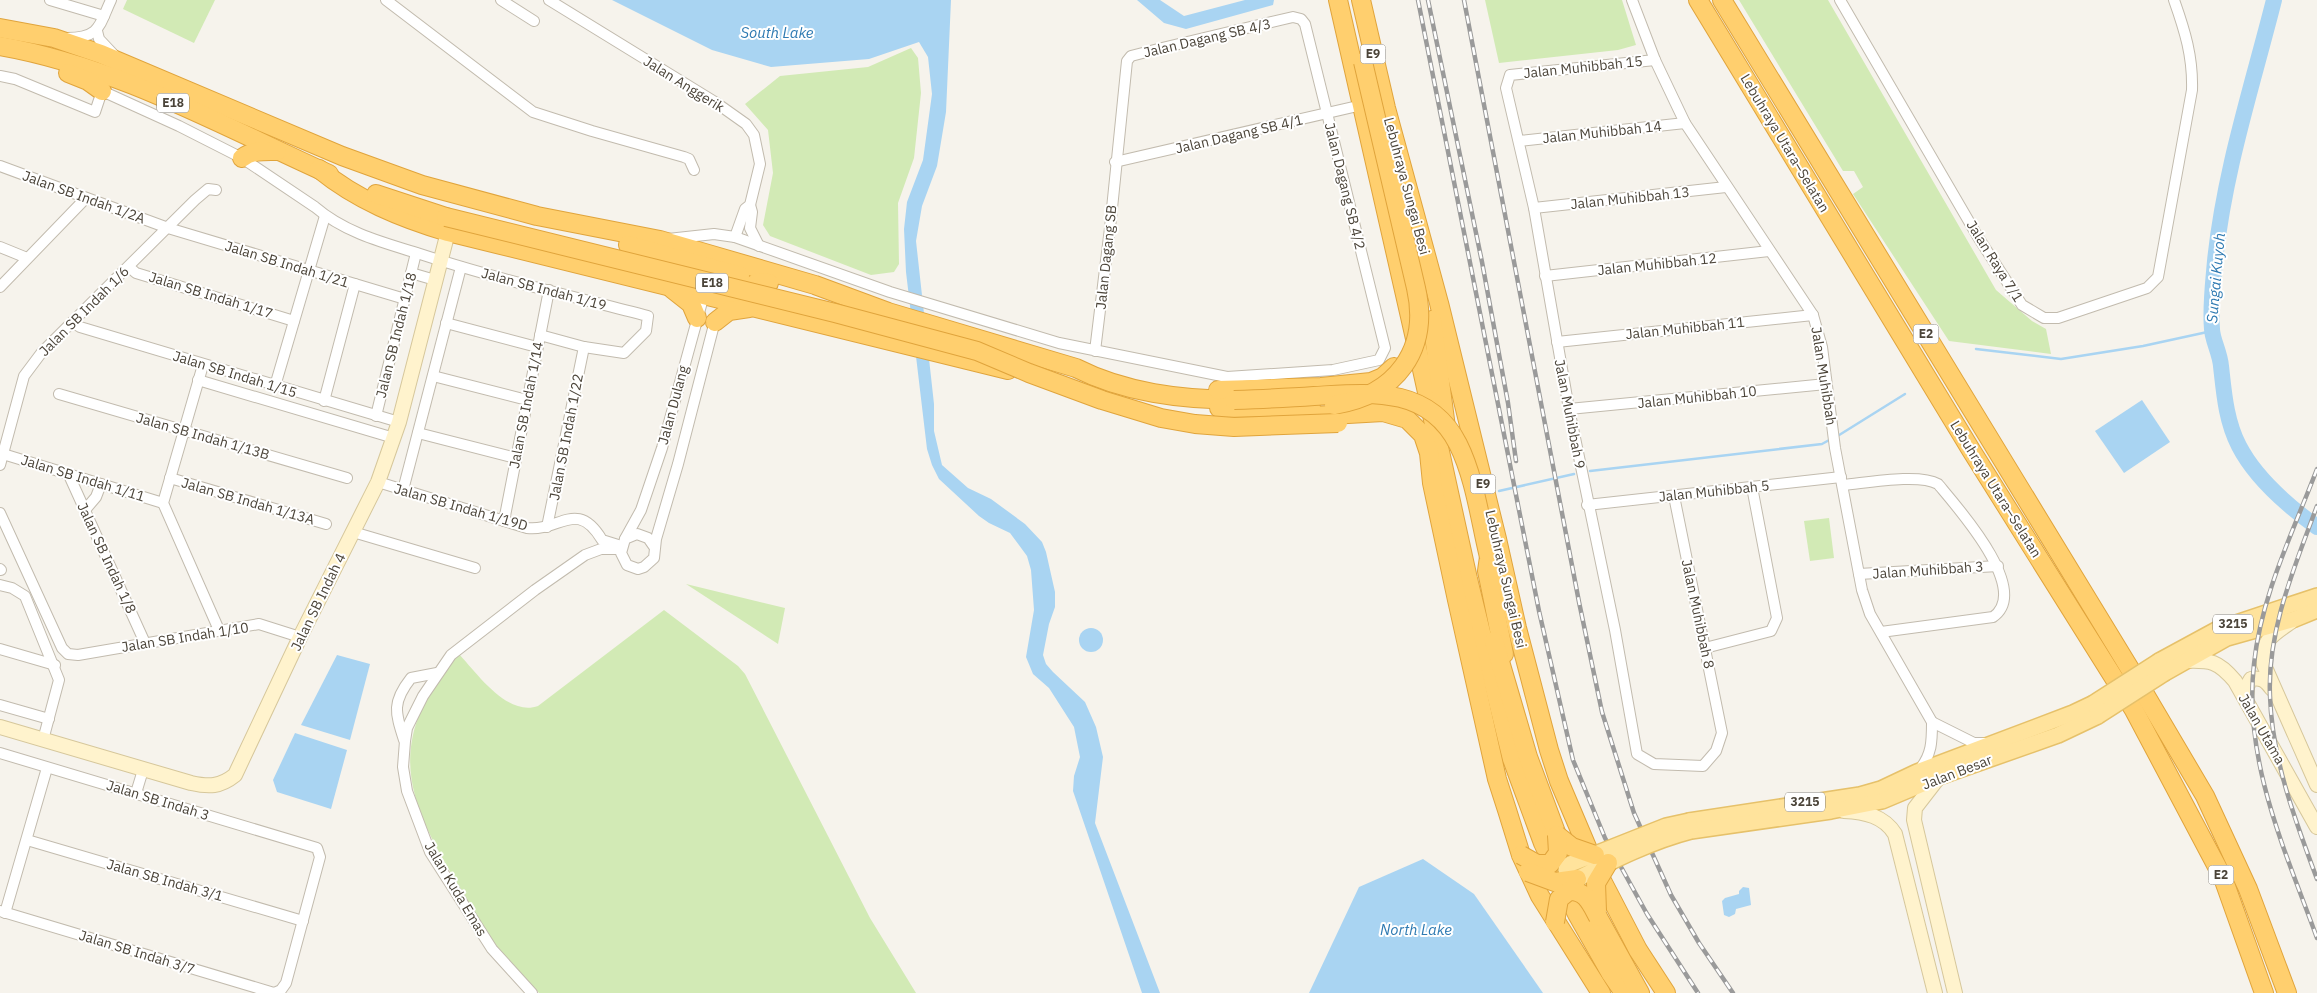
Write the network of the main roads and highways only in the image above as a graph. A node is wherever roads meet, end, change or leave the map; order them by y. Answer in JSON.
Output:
{"nodes":[{"id":1,"x":1338,"y":0,"type":"edge"},
{"id":2,"x":1350,"y":0,"type":"edge"},
{"id":3,"x":1361,"y":0,"type":"edge"},
{"id":4,"x":1698,"y":0,"type":"edge"},
{"id":5,"x":1722,"y":0,"type":"edge"},
{"id":6,"x":0,"y":28,"type":"edge"},
{"id":7,"x":0,"y":46,"type":"edge"},
{"id":8,"x":23,"y":50,"type":"junction"},
{"id":9,"x":102,"y":92,"type":"road end"},
{"id":10,"x":280,"y":151,"type":"junction"},
{"id":11,"x":342,"y":156,"type":"junction"},
{"id":12,"x":242,"y":158,"type":"road end"},
{"id":13,"x":1414,"y":219,"type":"junction"},
{"id":14,"x":447,"y":225,"type":"junction"},
{"id":15,"x":684,"y":260,"type":"junction"},
{"id":16,"x":768,"y":283,"type":"junction"},
{"id":17,"x":670,"y":286,"type":"junction"},
{"id":18,"x":1406,"y":296,"type":"junction"},
{"id":19,"x":762,"y":309,"type":"junction"},
{"id":20,"x":888,"y":312,"type":"junction"},
{"id":21,"x":697,"y":318,"type":"road end"},
{"id":22,"x":715,"y":322,"type":"road end"},
{"id":23,"x":977,"y":351,"type":"junction"},
{"id":24,"x":1076,"y":368,"type":"junction"},
{"id":25,"x":1432,"y":483,"type":"junction"},
{"id":26,"x":1489,"y":557,"type":"junction"},
{"id":27,"x":1468,"y":579,"type":"junction"},
{"id":28,"x":2317,"y":596,"type":"edge"},
{"id":29,"x":2317,"y":610,"type":"edge"},
{"id":30,"x":1468,"y":647,"type":"junction"},
{"id":31,"x":2162,"y":667,"type":"junction"},
{"id":32,"x":1504,"y":674,"type":"junction"},
{"id":33,"x":2095,"y":710,"type":"junction"},
{"id":34,"x":1550,"y":750,"type":"junction"},
{"id":35,"x":1690,"y":826,"type":"junction"},
{"id":36,"x":1557,"y":835,"type":"junction"},
{"id":37,"x":1522,"y":855,"type":"junction"},
{"id":38,"x":1602,"y":859,"type":"junction"},
{"id":39,"x":1528,"y":872,"type":"junction"},
{"id":40,"x":1578,"y":879,"type":"joint"},
{"id":41,"x":1598,"y":917,"type":"junction"},
{"id":42,"x":1555,"y":922,"type":"junction"},
{"id":43,"x":1601,"y":993,"type":"edge"},
{"id":44,"x":1624,"y":993,"type":"edge"},
{"id":45,"x":1640,"y":993,"type":"edge"},
{"id":46,"x":1666,"y":993,"type":"edge"},
{"id":47,"x":2264,"y":993,"type":"edge"},
{"id":48,"x":2287,"y":993,"type":"edge"}],
"edges":[{"from":1,"to":18,"type":"highway","name":"Lebuhraya Sungai Besi","number":"E9"},
{"from":2,"to":23,"type":"highway","bridge":true},
{"from":3,"to":13,"type":"highway","name":"Lebuhraya Sungai Besi","number":"E9"},
{"from":4,"to":47,"type":"highway","name":"Lebuhraya Utara–Selatan","number":"E2"},
{"from":5,"to":48,"type":"highway","name":"Lebuhraya Utara–Selatan","number":"E2"},
{"from":6,"to":11,"type":"highway","number":"E18"},
{"from":7,"to":8,"type":"highway","number":"E18"},
{"from":8,"to":9,"type":"highway"},
{"from":8,"to":10,"type":"highway","number":"E18"},
{"from":10,"to":12,"type":"highway"},
{"from":10,"to":14,"type":"highway","number":"E18"},
{"from":11,"to":15,"type":"highway"},
{"from":11,"to":20,"type":"highway","number":"E18"},
{"from":13,"to":32,"type":"highway"},
{"from":13,"to":34,"type":"highway","name":"Lebuhraya Sungai Besi","number":"E9"},
{"from":14,"to":17,"type":"highway"},
{"from":14,"to":23,"type":"highway","number":"E18","bridge":true},
{"from":15,"to":16,"type":"highway"},
{"from":15,"to":17,"type":"highway"},
{"from":16,"to":19,"type":"highway"},
{"from":16,"to":20,"type":"highway"},
{"from":17,"to":19,"type":"highway"},
{"from":17,"to":21,"type":"highway"},
{"from":18,"to":24,"type":"highway"},
{"from":18,"to":27,"type":"highway","name":"Lebuhraya Sungai Besi","number":"E9"},
{"from":19,"to":22,"type":"highway"},
{"from":19,"to":25,"type":"highway"},
{"from":20,"to":24,"type":"highway","number":"E18"},
{"from":23,"to":25,"type":"highway","bridge":true},
{"from":24,"to":26,"type":"highway","bridge":true},
{"from":25,"to":30,"type":"highway"},
{"from":26,"to":32,"type":"highway"},
{"from":26,"to":34,"type":"highway"},
{"from":27,"to":30,"type":"highway"},
{"from":27,"to":44,"type":"highway","name":"Lebuhraya Sungai Besi","number":"E9"},
{"from":28,"to":31,"type":"main road","name":"Jalan Besar","number":"3215"},
{"from":29,"to":31,"type":"main road","name":"Jalan Besar","number":"3215"},
{"from":30,"to":37,"type":"highway"},
{"from":31,"to":33,"type":"main road","name":"Jalan Besar","number":"3215","bridge":true},
{"from":32,"to":36,"type":"highway"},
{"from":33,"to":35,"type":"main road","name":"Jalan Besar","number":"3215"},
{"from":33,"to":35,"type":"main road","name":"Jalan Besar","number":"3215"},
{"from":34,"to":46,"type":"highway","name":"Lebuhraya Sungai Besi","number":"E9"},
{"from":35,"to":38,"type":"main road","name":"Jalan Besar","number":"3215","bridge":true},
{"from":36,"to":37,"type":"highway","bridge":true},
{"from":36,"to":38,"type":"highway","bridge":true},
{"from":37,"to":39,"type":"highway","bridge":true},
{"from":38,"to":40,"type":"main road","name":"Jalan Besar","bridge":true},
{"from":38,"to":41,"type":"highway","bridge":true},
{"from":39,"to":40,"type":"highway","bridge":true},
{"from":39,"to":42,"type":"highway"},
{"from":41,"to":42,"type":"highway","bridge":true},
{"from":41,"to":45,"type":"highway"},
{"from":42,"to":43,"type":"highway"}]}
